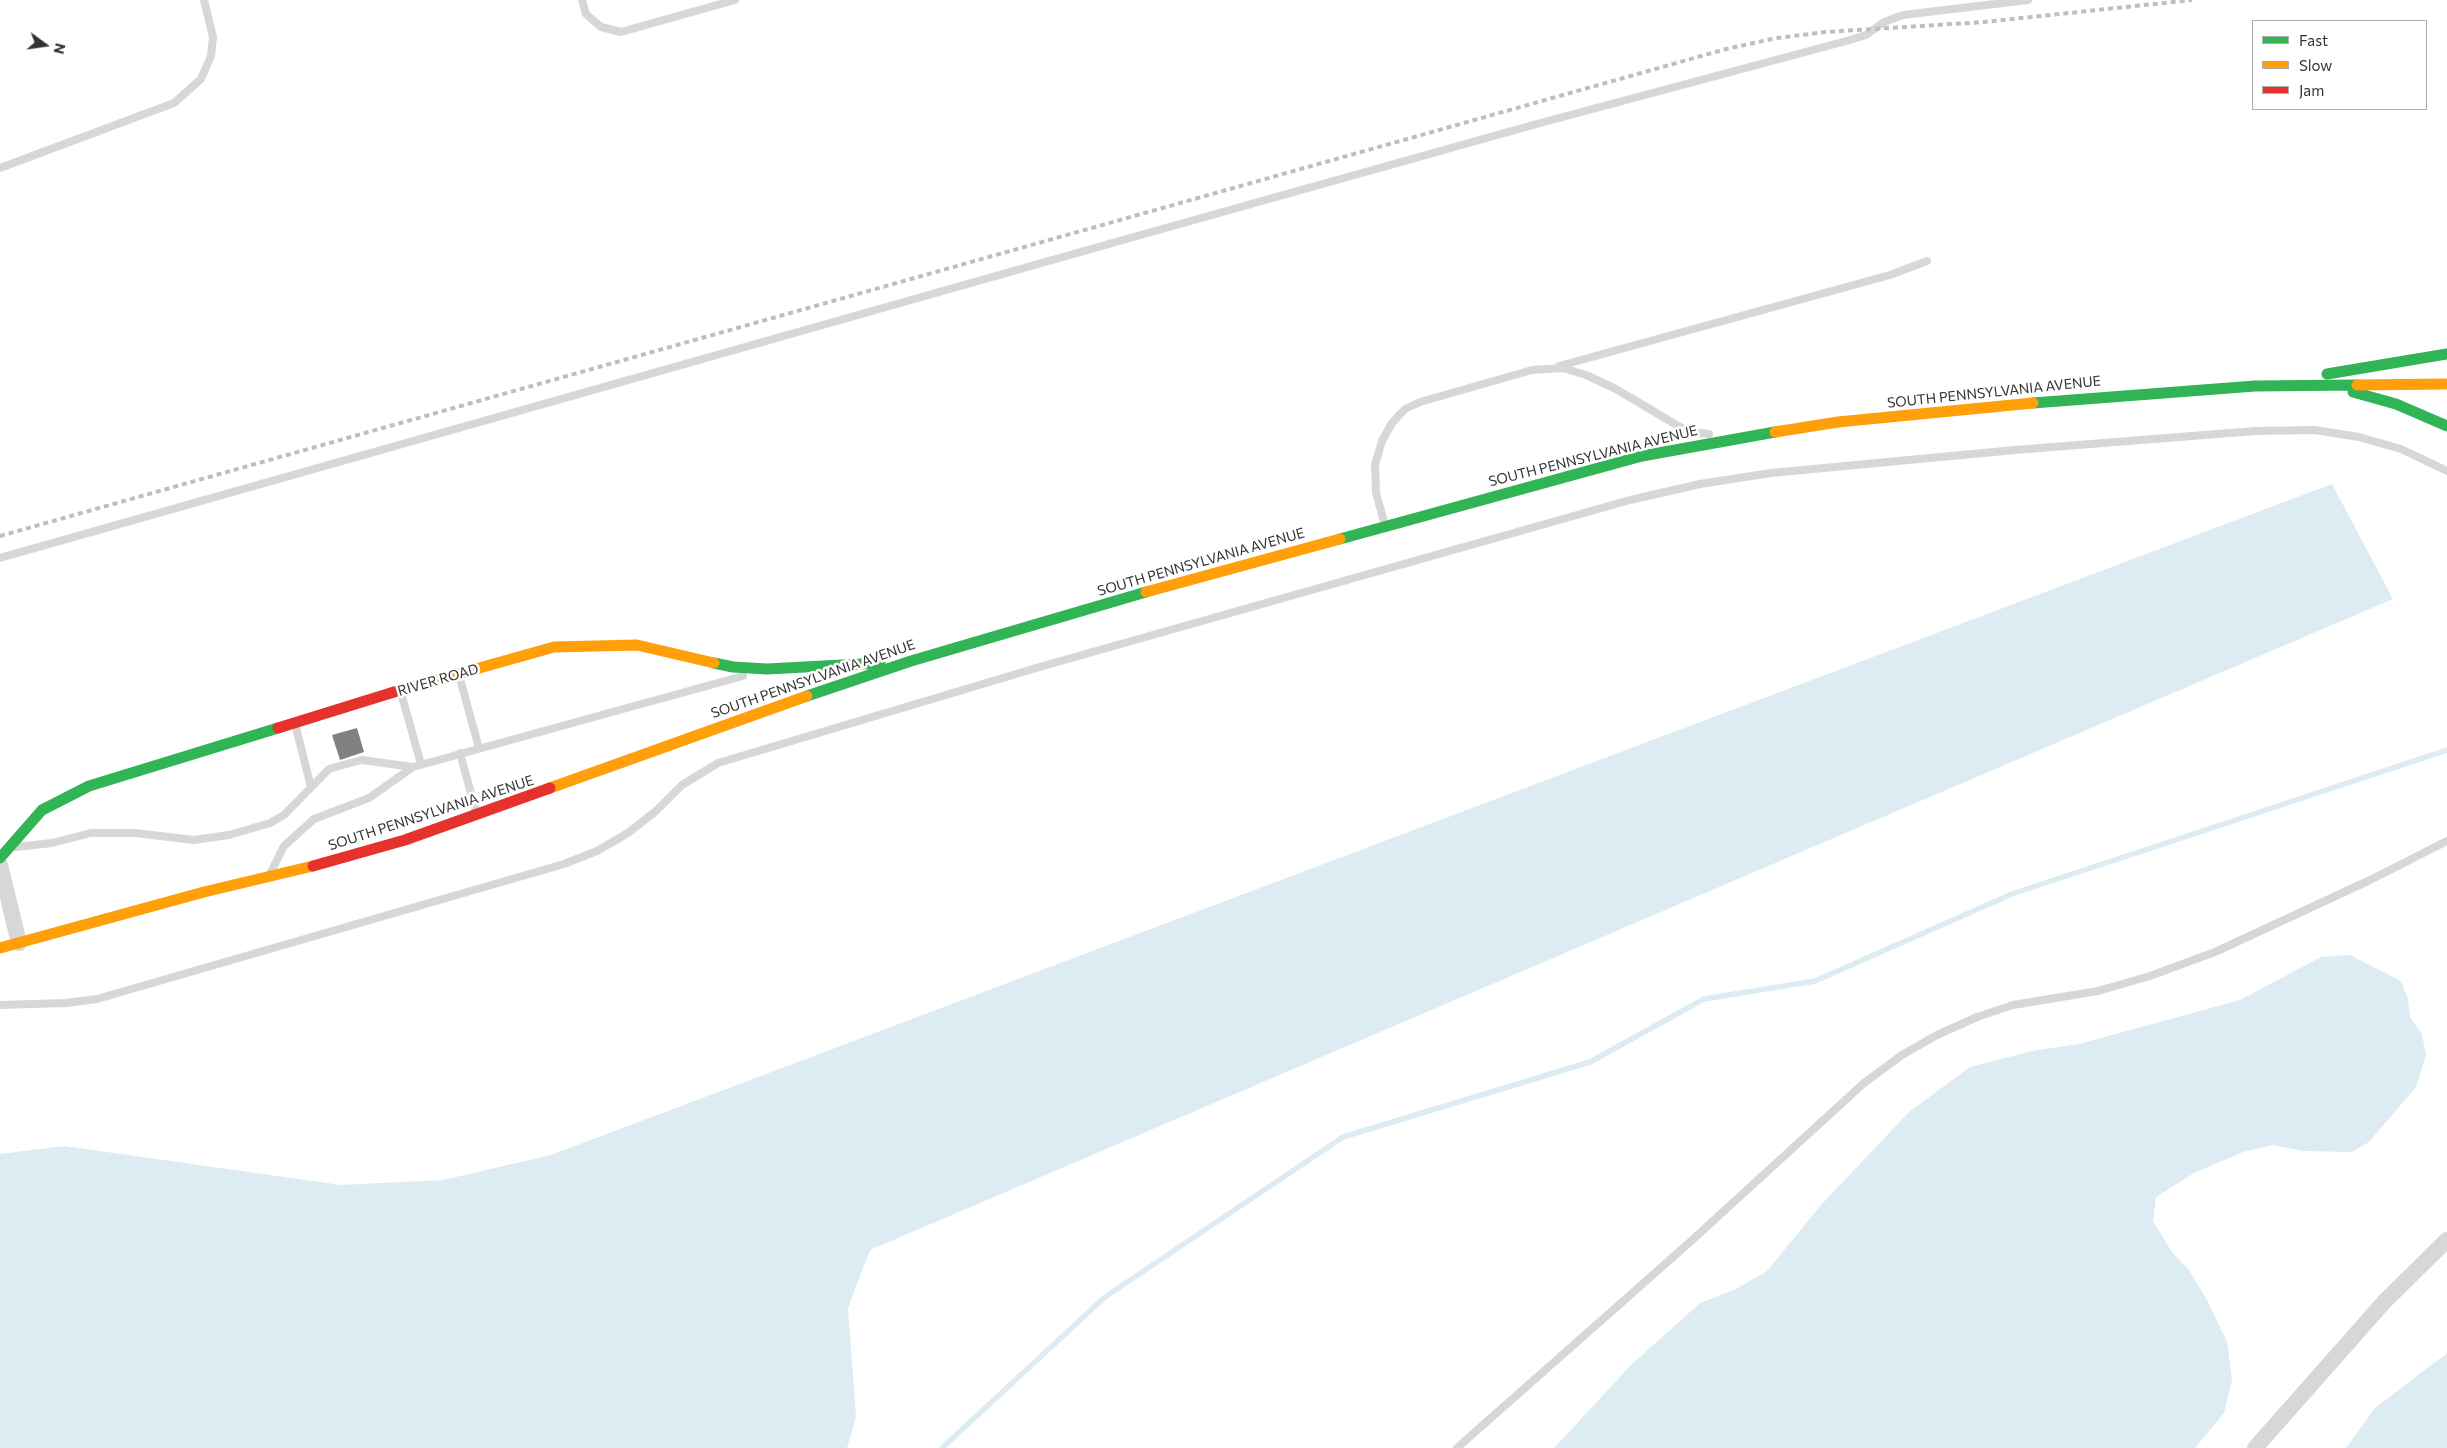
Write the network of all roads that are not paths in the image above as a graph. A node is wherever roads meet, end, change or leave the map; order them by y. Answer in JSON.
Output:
{"nodes":[{"id":1,"x":204,"y":0,"type":"edge"},
{"id":2,"x":582,"y":0,"type":"edge"},
{"id":3,"x":734,"y":0,"type":"edge"},
{"id":4,"x":2028,"y":0,"type":"edge"},
{"id":5,"x":0,"y":168,"type":"edge"},
{"id":6,"x":1927,"y":261,"type":"dead end"},
{"id":7,"x":2447,"y":354,"type":"edge"},
{"id":8,"x":1552,"y":368,"type":"junction"},
{"id":9,"x":2447,"y":384,"type":"edge"},
{"id":10,"x":2300,"y":385,"type":"junction"},
{"id":11,"x":2255,"y":386,"type":"junction"},
{"id":12,"x":2447,"y":426,"type":"edge"},
{"id":13,"x":1753,"y":435,"type":"junction"},
{"id":14,"x":2447,"y":471,"type":"edge"},
{"id":15,"x":1385,"y":526,"type":"junction"},
{"id":16,"x":0,"y":558,"type":"edge"},
{"id":17,"x":911,"y":661,"type":"junction"},
{"id":18,"x":767,"y":669,"type":"junction"},
{"id":19,"x":458,"y":673,"type":"junction"},
{"id":20,"x":400,"y":691,"type":"junction"},
{"id":21,"x":294,"y":722,"type":"junction"},
{"id":22,"x":479,"y":748,"type":"junction"},
{"id":23,"x":460,"y":754,"type":"junction"},
{"id":24,"x":417,"y":765,"type":"junction"},
{"id":25,"x":311,"y":787,"type":"junction"},
{"id":26,"x":477,"y":815,"type":"junction"},
{"id":27,"x":2447,"y":841,"type":"edge"},
{"id":28,"x":8,"y":848,"type":"junction"},
{"id":29,"x":0,"y":858,"type":"edge"},
{"id":30,"x":0,"y":865,"type":"edge"},
{"id":31,"x":269,"y":877,"type":"junction"},
{"id":32,"x":19,"y":943,"type":"junction"},
{"id":33,"x":0,"y":948,"type":"edge"},
{"id":34,"x":0,"y":1005,"type":"edge"},
{"id":35,"x":2447,"y":1240,"type":"edge"},
{"id":36,"x":1457,"y":1448,"type":"edge"},
{"id":37,"x":2255,"y":1448,"type":"edge"}],
"edges":[{"from":1,"to":5,"type":"lane"},
{"from":2,"to":3,"type":"lane"},
{"from":4,"to":16,"type":"lane"},
{"from":6,"to":8,"type":"lane"},
{"from":7,"to":11,"type":"street"},
{"from":8,"to":13,"type":"lane"},
{"from":8,"to":15,"type":"lane"},
{"from":9,"to":10,"type":"street","name":"SOUTH PENNSYLVANIA AVENUE"},
{"from":10,"to":11,"type":"street","name":"SOUTH PENNSYLVANIA AVENUE"},
{"from":10,"to":12,"type":"street"},
{"from":11,"to":13,"type":"street","name":"SOUTH PENNSYLVANIA AVENUE"},
{"from":13,"to":15,"type":"street","name":"SOUTH PENNSYLVANIA AVENUE"},
{"from":14,"to":34,"type":"lane"},
{"from":15,"to":17,"type":"street","name":"SOUTH PENNSYLVANIA AVENUE"},
{"from":17,"to":18,"type":"street","name":"RIVER ROAD"},
{"from":17,"to":26,"type":"street","name":"SOUTH PENNSYLVANIA AVENUE"},
{"from":18,"to":19,"type":"street","name":"RIVER ROAD"},
{"from":18,"to":22,"type":"lane"},
{"from":19,"to":20,"type":"street","name":"RIVER ROAD"},
{"from":19,"to":22,"type":"lane"},
{"from":20,"to":21,"type":"street","name":"RIVER ROAD"},
{"from":20,"to":24,"type":"lane"},
{"from":21,"to":25,"type":"lane"},
{"from":21,"to":28,"type":"street","name":"RIVER ROAD"},
{"from":22,"to":23,"type":"lane"},
{"from":23,"to":24,"type":"lane"},
{"from":23,"to":26,"type":"lane"},
{"from":24,"to":25,"type":"lane"},
{"from":24,"to":31,"type":"lane"},
{"from":25,"to":28,"type":"lane"},
{"from":26,"to":31,"type":"street","name":"SOUTH PENNSYLVANIA AVENUE"},
{"from":27,"to":36,"type":"lane"},
{"from":28,"to":29,"type":"street","name":"RIVER ROAD"},
{"from":30,"to":32,"type":"street"},
{"from":31,"to":32,"type":"street","name":"SOUTH PENNSYLVANIA AVENUE"},
{"from":32,"to":33,"type":"street","name":"SOUTH PENNSYLVANIA AVENUE"},
{"from":35,"to":37,"type":"street"}]}
